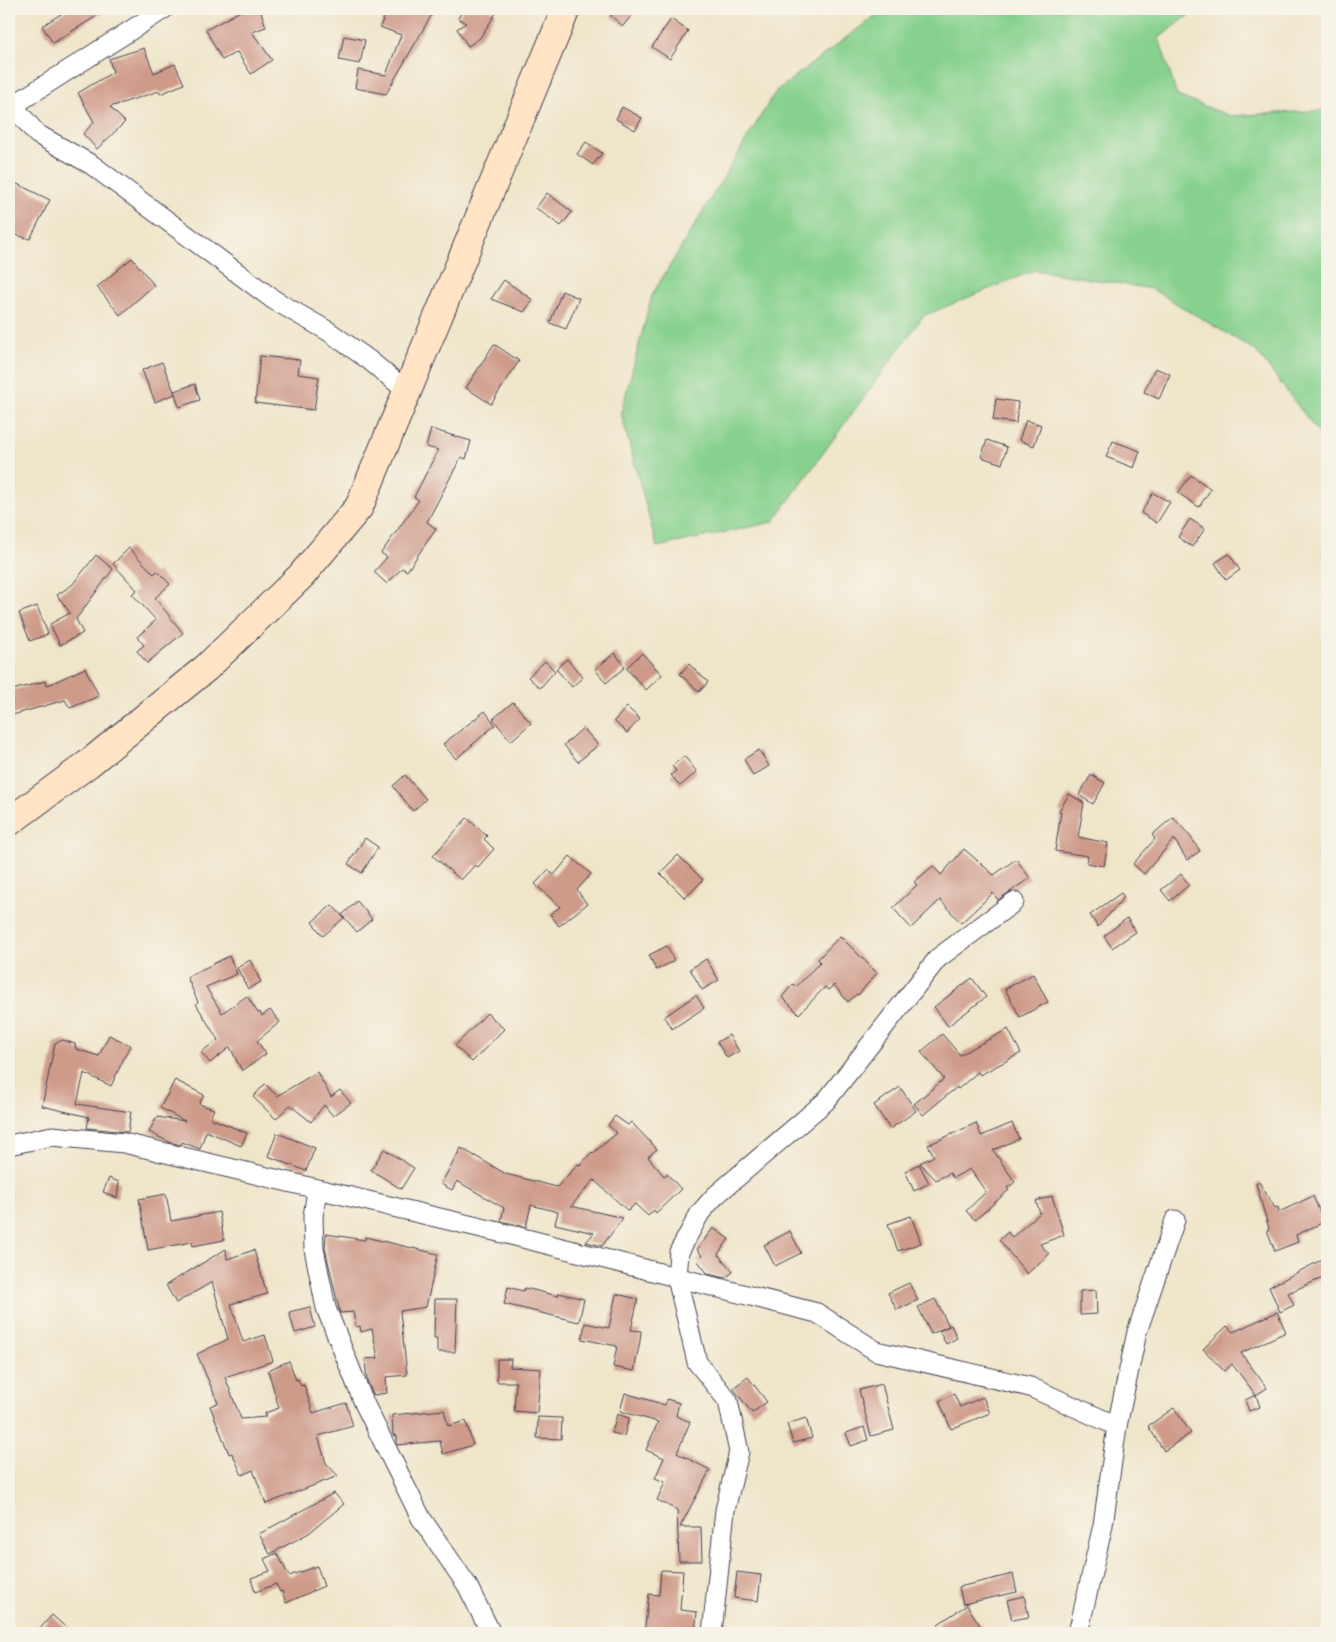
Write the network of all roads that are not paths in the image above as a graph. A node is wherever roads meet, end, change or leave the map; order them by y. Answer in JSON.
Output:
{"nodes":[{"id":1,"x":164,"y":9,"type":"edge"},
{"id":2,"x":566,"y":9,"type":"edge"},
{"id":3,"x":11,"y":107,"type":"edge"},
{"id":4,"x":408,"y":392,"type":"junction"},
{"id":5,"x":9,"y":822,"type":"edge"},
{"id":6,"x":1014,"y":902,"type":"dead end"},
{"id":7,"x":9,"y":1145,"type":"edge"},
{"id":8,"x":317,"y":1190,"type":"junction"},
{"id":9,"x":1175,"y":1220,"type":"dead end"},
{"id":10,"x":678,"y":1278,"type":"junction"},
{"id":11,"x":1117,"y":1426,"type":"junction"},
{"id":12,"x":491,"y":1633,"type":"edge"},
{"id":13,"x":712,"y":1633,"type":"edge"},
{"id":14,"x":1078,"y":1633,"type":"edge"}],
"edges":[{"from":1,"to":3,"type":"street"},
{"from":2,"to":4,"type":"street"},
{"from":3,"to":4,"type":"street"},
{"from":4,"to":5,"type":"street"},
{"from":6,"to":10,"type":"street"},
{"from":7,"to":8,"type":"street"},
{"from":8,"to":10,"type":"street"},
{"from":8,"to":12,"type":"street"},
{"from":9,"to":11,"type":"street"},
{"from":10,"to":11,"type":"street"},
{"from":10,"to":13,"type":"street"},
{"from":11,"to":14,"type":"street"}]}
